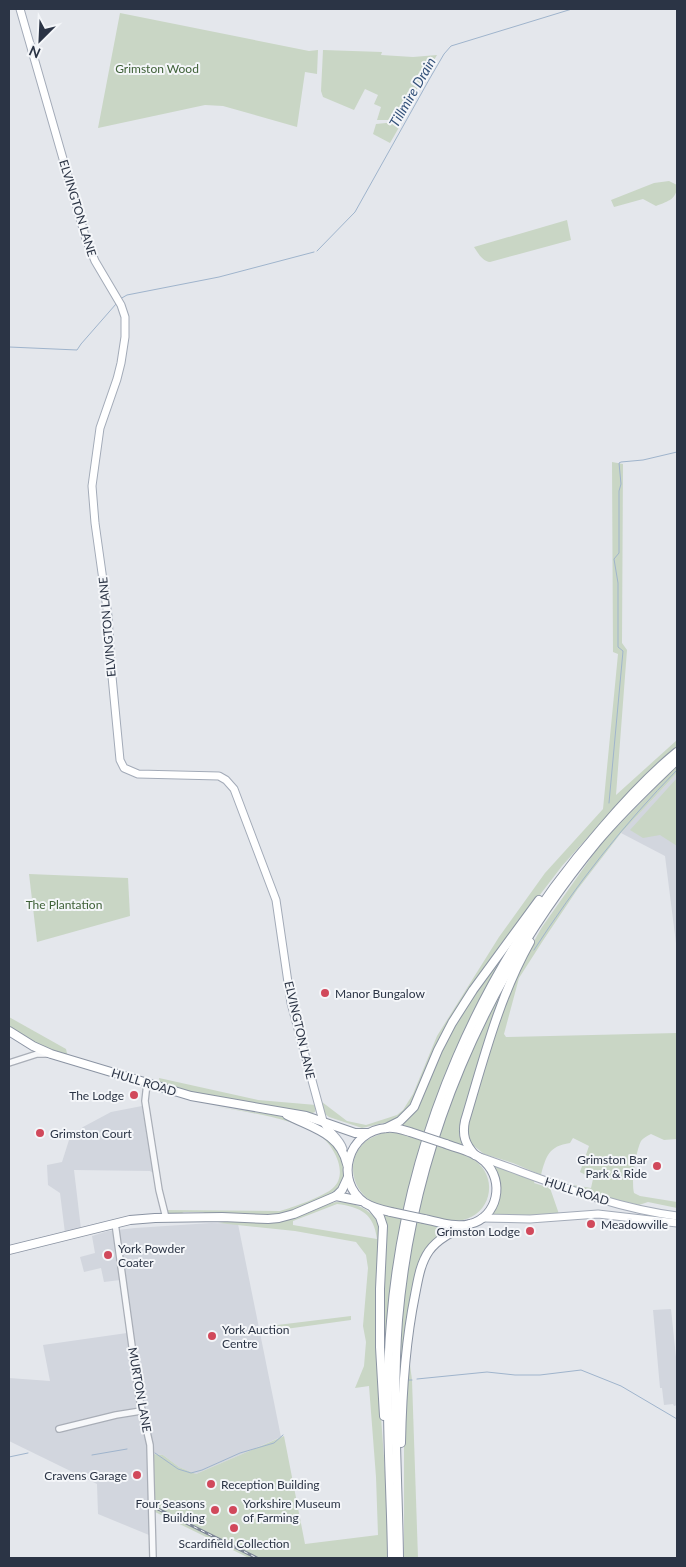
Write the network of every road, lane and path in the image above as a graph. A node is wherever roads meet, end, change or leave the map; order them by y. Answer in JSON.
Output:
{"nodes":[{"id":1,"x":20,"y":9,"type":"edge"},
{"id":2,"x":677,"y":752,"type":"edge"},
{"id":3,"x":677,"y":760,"type":"edge"},
{"id":4,"x":559,"y":879,"type":"junction"},
{"id":5,"x":536,"y":924,"type":"junction"},
{"id":6,"x":9,"y":1031,"type":"edge"},
{"id":7,"x":33,"y":1046,"type":"junction"},
{"id":8,"x":51,"y":1054,"type":"junction"},
{"id":9,"x":24,"y":1057,"type":"junction"},
{"id":10,"x":9,"y":1062,"type":"edge"},
{"id":11,"x":147,"y":1083,"type":"junction"},
{"id":12,"x":285,"y":1114,"type":"junction"},
{"id":13,"x":323,"y":1121,"type":"junction"},
{"id":14,"x":386,"y":1128,"type":"junction"},
{"id":15,"x":367,"y":1133,"type":"junction"},
{"id":16,"x":344,"y":1152,"type":"junction"},
{"id":17,"x":477,"y":1156,"type":"junction"},
{"id":18,"x":348,"y":1166,"type":"junction"},
{"id":19,"x":348,"y":1177,"type":"junction"},
{"id":20,"x":336,"y":1196,"type":"junction"},
{"id":21,"x":161,"y":1202,"type":"junction"},
{"id":22,"x":368,"y":1205,"type":"junction"},
{"id":23,"x":677,"y":1216,"type":"edge"},
{"id":24,"x":155,"y":1218,"type":"junction"},
{"id":25,"x":166,"y":1218,"type":"junction"},
{"id":26,"x":482,"y":1218,"type":"junction"},
{"id":27,"x":115,"y":1223,"type":"junction"},
{"id":28,"x":470,"y":1224,"type":"junction"},
{"id":29,"x":677,"y":1224,"type":"edge"},
{"id":30,"x":9,"y":1250,"type":"edge"},
{"id":31,"x":141,"y":1411,"type":"junction"},
{"id":32,"x":58,"y":1429,"type":"dead end"},
{"id":33,"x":389,"y":1437,"type":"junction"},
{"id":34,"x":397,"y":1482,"type":"junction"},
{"id":35,"x":153,"y":1558,"type":"edge"},
{"id":36,"x":392,"y":1558,"type":"edge"},
{"id":37,"x":399,"y":1558,"type":"edge"}],
"edges":[{"from":1,"to":13,"type":"main road","name":"ELVINGTON LANE"},
{"from":2,"to":4,"type":"highway"},
{"from":3,"to":5,"type":"highway"},
{"from":4,"to":14,"type":"highway"},
{"from":4,"to":33,"type":"highway"},
{"from":5,"to":17,"type":"highway"},
{"from":5,"to":34,"type":"highway"},
{"from":6,"to":7,"type":"highway","name":"HULL ROAD"},
{"from":7,"to":8,"type":"highway","name":"HULL ROAD"},
{"from":7,"to":9,"type":"street"},
{"from":8,"to":9,"type":"street"},
{"from":8,"to":11,"type":"highway","name":"HULL ROAD"},
{"from":9,"to":10,"type":"street"},
{"from":11,"to":12,"type":"highway","name":"HULL ROAD"},
{"from":11,"to":21,"type":"street"},
{"from":12,"to":13,"type":"highway","name":"HULL ROAD"},
{"from":12,"to":16,"type":"highway","name":"HULL ROAD"},
{"from":13,"to":15,"type":"highway","name":"HULL ROAD"},
{"from":13,"to":16,"type":"main road","name":"ELVINGTON LANE"},
{"from":14,"to":15,"type":"highway"},
{"from":14,"to":17,"type":"highway","bridge":true},
{"from":15,"to":18,"type":"highway"},
{"from":16,"to":18,"type":"highway","name":"HULL ROAD"},
{"from":17,"to":23,"type":"main road","name":"HULL ROAD"},
{"from":17,"to":26,"type":"highway"},
{"from":18,"to":19,"type":"highway"},
{"from":19,"to":20,"type":"highway"},
{"from":19,"to":22,"type":"highway"},
{"from":20,"to":22,"type":"highway"},
{"from":20,"to":25,"type":"highway"},
{"from":21,"to":24,"type":"street"},
{"from":21,"to":25,"type":"street"},
{"from":22,"to":28,"type":"highway","bridge":true},
{"from":22,"to":33,"type":"highway"},
{"from":24,"to":25,"type":"highway"},
{"from":24,"to":27,"type":"highway"},
{"from":26,"to":28,"type":"highway"},
{"from":26,"to":29,"type":"main road","name":"HULL ROAD"},
{"from":27,"to":30,"type":"highway"},
{"from":27,"to":31,"type":"street","name":"MURTON LANE"},
{"from":28,"to":34,"type":"highway"},
{"from":31,"to":32,"type":"street"},
{"from":31,"to":35,"type":"street","name":"MURTON LANE"},
{"from":33,"to":36,"type":"highway"},
{"from":34,"to":37,"type":"highway"}]}
